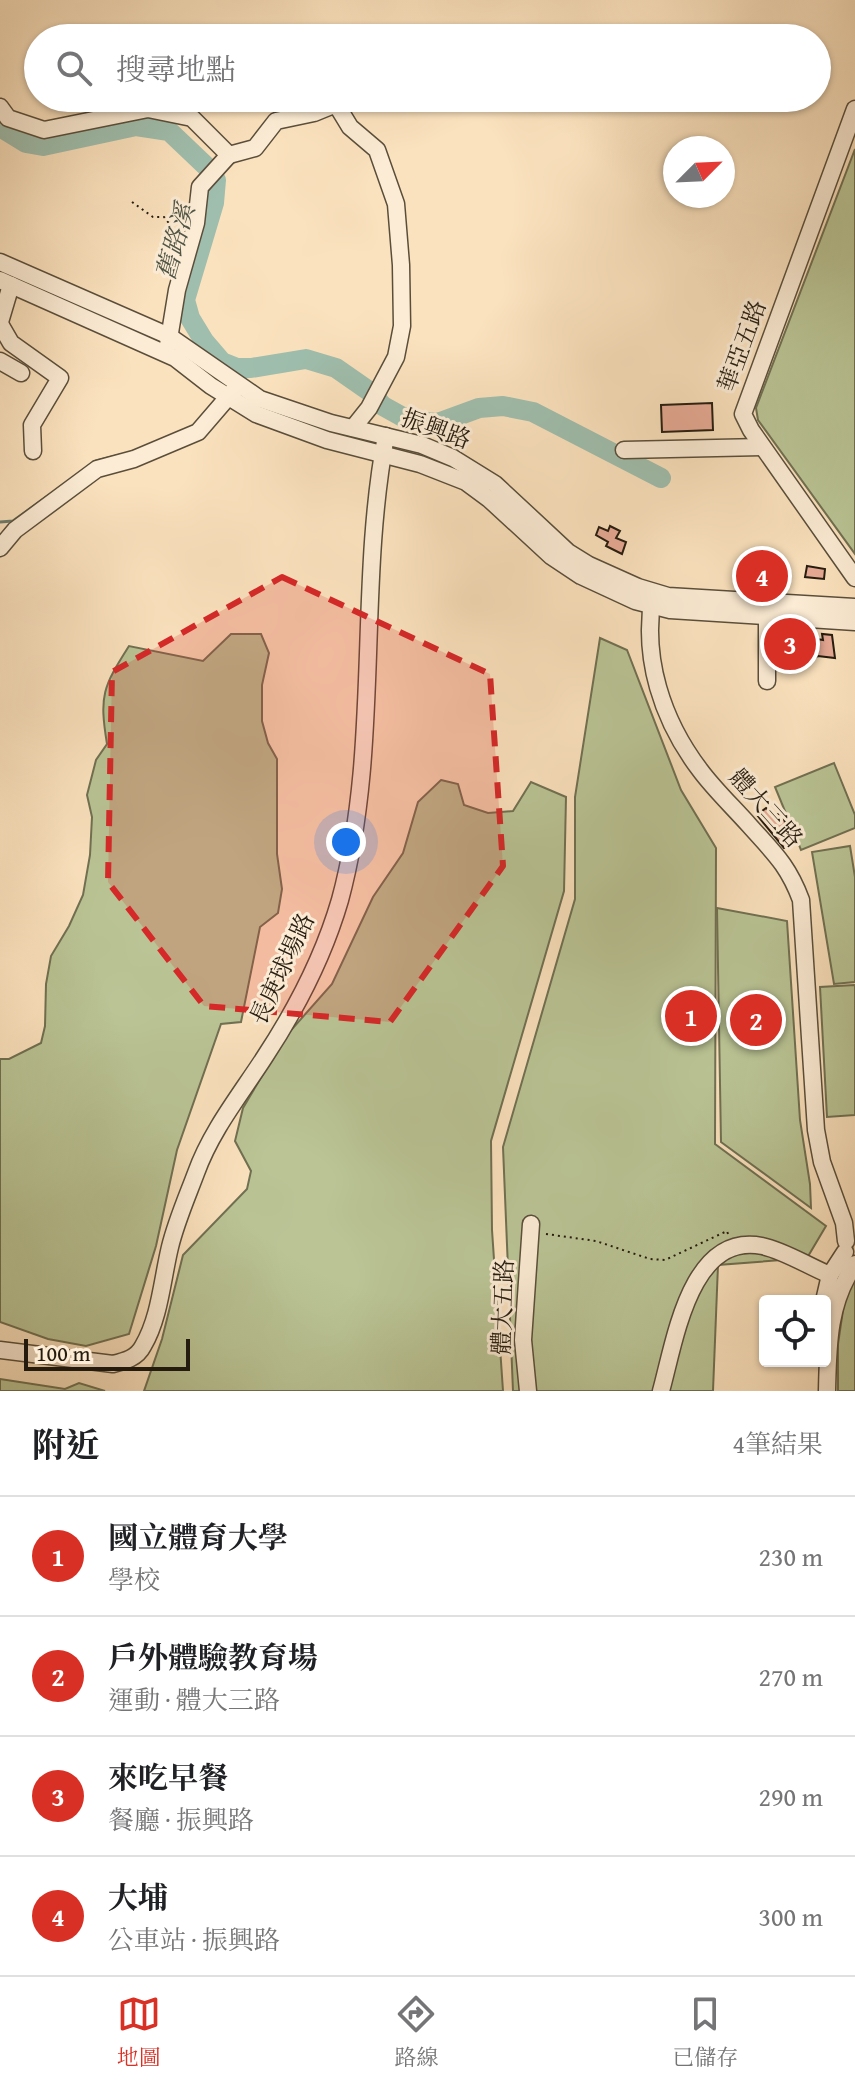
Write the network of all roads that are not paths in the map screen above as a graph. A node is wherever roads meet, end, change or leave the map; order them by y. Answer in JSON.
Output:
{"nodes":[{"id":1,"x":0,"y":107,"type":"edge"},
{"id":2,"x":855,"y":109,"type":"edge"},
{"id":3,"x":133,"y":112,"type":"edge"},
{"id":4,"x":163,"y":112,"type":"edge"},
{"id":5,"x":316,"y":112,"type":"edge"},
{"id":6,"x":341,"y":112,"type":"edge"},
{"id":7,"x":229,"y":155,"type":"junction"},
{"id":8,"x":0,"y":262,"type":"edge"},
{"id":9,"x":6,"y":282,"type":"edge"},
{"id":10,"x":0,"y":323,"type":"edge"},
{"id":11,"x":169,"y":336,"type":"junction"},
{"id":12,"x":167,"y":354,"type":"junction"},
{"id":13,"x":0,"y":361,"type":"edge"},
{"id":14,"x":21,"y":373,"type":"dead end"},
{"id":15,"x":234,"y":391,"type":"junction"},
{"id":16,"x":353,"y":428,"type":"junction"},
{"id":17,"x":386,"y":436,"type":"junction"},
{"id":18,"x":762,"y":447,"type":"junction"},
{"id":19,"x":624,"y":450,"type":"dead end"},
{"id":20,"x":33,"y":451,"type":"dead end"},
{"id":21,"x":382,"y":456,"type":"junction"},
{"id":22,"x":0,"y":548,"type":"edge"},
{"id":23,"x":855,"y":578,"type":"edge"},
{"id":24,"x":652,"y":599,"type":"junction"},
{"id":25,"x":855,"y":607,"type":"edge"},
{"id":26,"x":767,"y":615,"type":"junction"},
{"id":27,"x":855,"y":622,"type":"edge"},
{"id":28,"x":767,"y":681,"type":"dead end"},
{"id":29,"x":530,"y":1229,"type":"road end"},
{"id":30,"x":852,"y":1245,"type":"edge"},
{"id":31,"x":830,"y":1275,"type":"junction"},
{"id":32,"x":825,"y":1295,"type":"edge"},
{"id":33,"x":0,"y":1350,"type":"edge"},
{"id":34,"x":818,"y":1367,"type":"edge"},
{"id":35,"x":528,"y":1391,"type":"edge"},
{"id":36,"x":661,"y":1391,"type":"edge"},
{"id":37,"x":817,"y":1391,"type":"edge"},
{"id":38,"x":827,"y":1391,"type":"edge"}],
"edges":[{"from":1,"to":3,"type":"street"},
{"from":2,"to":18,"type":"street","name":"華亞五路"},
{"from":4,"to":7,"type":"street"},
{"from":5,"to":7,"type":"street"},
{"from":6,"to":16,"type":"street"},
{"from":7,"to":11,"type":"street"},
{"from":8,"to":11,"type":"street","name":"振興路"},
{"from":9,"to":10,"type":"street"},
{"from":9,"to":12,"type":"street","name":"振興路"},
{"from":10,"to":20,"type":"street"},
{"from":11,"to":12,"type":"street"},
{"from":11,"to":15,"type":"street","name":"振興路"},
{"from":12,"to":15,"type":"street","name":"振興路"},
{"from":13,"to":14,"type":"street"},
{"from":15,"to":16,"type":"street","name":"振興路"},
{"from":15,"to":21,"type":"street","name":"振興路"},
{"from":15,"to":22,"type":"street"},
{"from":16,"to":17,"type":"street","name":"振興路"},
{"from":17,"to":21,"type":"street","name":"長庚球場路"},
{"from":17,"to":24,"type":"street","name":"振興路"},
{"from":18,"to":19,"type":"street"},
{"from":18,"to":23,"type":"street","name":"華亞五路"},
{"from":21,"to":24,"type":"street","name":"振興路"},
{"from":21,"to":33,"type":"street","name":"長庚球場路"},
{"from":24,"to":25,"type":"street","name":"振興路"},
{"from":24,"to":26,"type":"street","name":"振興路"},
{"from":24,"to":30,"type":"street","name":"體大三路"},
{"from":26,"to":27,"type":"street","name":"振興路"},
{"from":26,"to":28,"type":"street"},
{"from":29,"to":35,"type":"street","name":"體大五路"},
{"from":30,"to":31,"type":"street"},
{"from":30,"to":38,"type":"street"},
{"from":31,"to":32,"type":"street"},
{"from":31,"to":36,"type":"street"},
{"from":34,"to":37,"type":"street"}]}
